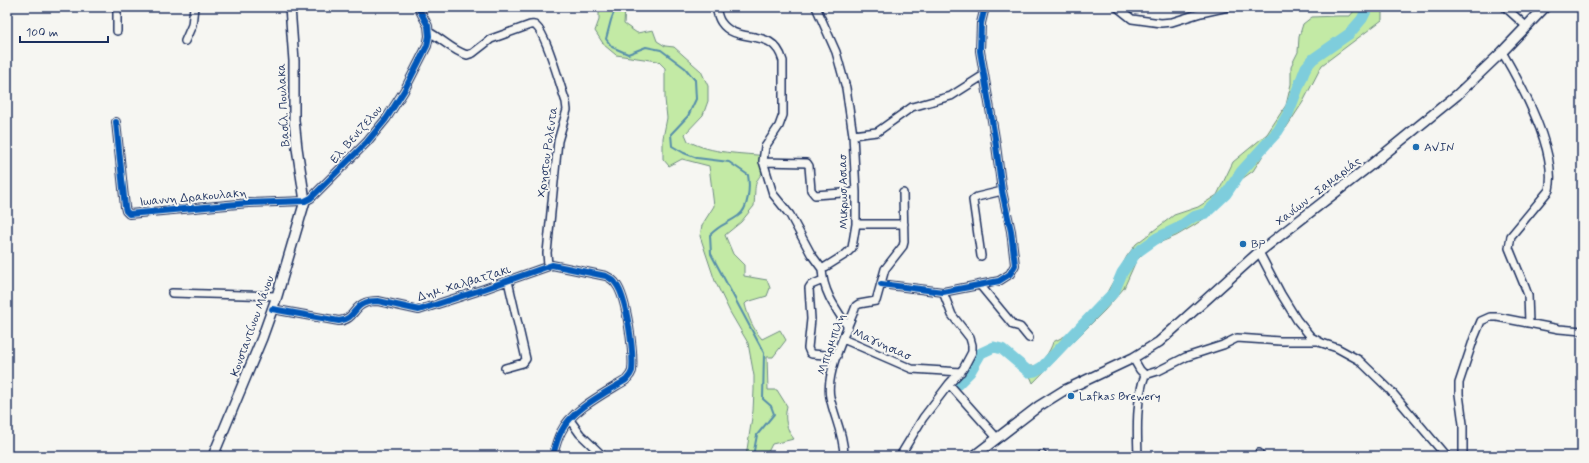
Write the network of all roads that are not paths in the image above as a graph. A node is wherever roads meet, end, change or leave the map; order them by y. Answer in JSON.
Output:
{"nodes":[{"id":1,"x":117,"y":7,"type":"edge"},
{"id":2,"x":194,"y":7,"type":"edge"},
{"id":3,"x":290,"y":7,"type":"edge"},
{"id":4,"x":418,"y":7,"type":"edge"},
{"id":5,"x":716,"y":7,"type":"edge"},
{"id":6,"x":816,"y":7,"type":"edge"},
{"id":7,"x":985,"y":7,"type":"edge"},
{"id":8,"x":1117,"y":7,"type":"edge"},
{"id":9,"x":1228,"y":7,"type":"edge"},
{"id":10,"x":1505,"y":7,"type":"edge"},
{"id":11,"x":1545,"y":7,"type":"edge"},
{"id":12,"x":1200,"y":10,"type":"edge"},
{"id":13,"x":1527,"y":27,"type":"junction"},
{"id":14,"x":118,"y":31,"type":"dead end"},
{"id":15,"x":429,"y":32,"type":"junction"},
{"id":16,"x":185,"y":41,"type":"dead end"},
{"id":17,"x":1502,"y":52,"type":"junction"},
{"id":18,"x":984,"y":75,"type":"junction"},
{"id":19,"x":116,"y":122,"type":"dead end"},
{"id":20,"x":853,"y":135,"type":"junction"},
{"id":21,"x":763,"y":162,"type":"junction"},
{"id":22,"x":1002,"y":191,"type":"junction"},
{"id":23,"x":856,"y":192,"type":"junction"},
{"id":24,"x":903,"y":193,"type":"dead end"},
{"id":25,"x":305,"y":201,"type":"junction"},
{"id":26,"x":856,"y":224,"type":"junction"},
{"id":27,"x":904,"y":224,"type":"junction"},
{"id":28,"x":1259,"y":252,"type":"junction"},
{"id":29,"x":981,"y":256,"type":"dead end"},
{"id":30,"x":548,"y":265,"type":"junction"},
{"id":31,"x":822,"y":269,"type":"junction"},
{"id":32,"x":823,"y":280,"type":"junction"},
{"id":33,"x":508,"y":281,"type":"junction"},
{"id":34,"x":881,"y":284,"type":"junction"},
{"id":35,"x":980,"y":285,"type":"junction"},
{"id":36,"x":943,"y":292,"type":"junction"},
{"id":37,"x":172,"y":294,"type":"dead end"},
{"id":38,"x":277,"y":296,"type":"junction"},
{"id":39,"x":272,"y":309,"type":"junction"},
{"id":40,"x":1530,"y":323,"type":"junction"},
{"id":41,"x":848,"y":327,"type":"junction"},
{"id":42,"x":1582,"y":331,"type":"edge"},
{"id":43,"x":1029,"y":338,"type":"dead end"},
{"id":44,"x":843,"y":339,"type":"junction"},
{"id":45,"x":1316,"y":341,"type":"junction"},
{"id":46,"x":837,"y":356,"type":"junction"},
{"id":47,"x":1133,"y":358,"type":"junction"},
{"id":48,"x":505,"y":368,"type":"dead end"},
{"id":49,"x":961,"y":372,"type":"junction"},
{"id":50,"x":1145,"y":375,"type":"junction"},
{"id":51,"x":950,"y":384,"type":"junction"},
{"id":52,"x":570,"y":420,"type":"junction"},
{"id":53,"x":997,"y":438,"type":"junction"},
{"id":54,"x":213,"y":456,"type":"edge"},
{"id":55,"x":553,"y":456,"type":"edge"},
{"id":56,"x":603,"y":456,"type":"edge"},
{"id":57,"x":844,"y":456,"type":"edge"},
{"id":58,"x":900,"y":456,"type":"edge"},
{"id":59,"x":974,"y":456,"type":"edge"},
{"id":60,"x":1138,"y":456,"type":"edge"},
{"id":61,"x":1446,"y":456,"type":"edge"},
{"id":62,"x":1463,"y":456,"type":"edge"}],
"edges":[{"from":1,"to":14,"type":"street"},
{"from":2,"to":16,"type":"street"},
{"from":3,"to":25,"type":"main road","name":"Βασίλ. Πουλακα"},
{"from":4,"to":15,"type":"street"},
{"from":5,"to":21,"type":"street"},
{"from":6,"to":20,"type":"street","name":"Μικρωσ Ασιασ"},
{"from":7,"to":18,"type":"street"},
{"from":8,"to":12,"type":"street"},
{"from":9,"to":12,"type":"street"},
{"from":10,"to":13,"type":"street"},
{"from":11,"to":13,"type":"main road","name":"Χανίων - Σαμαριάς"},
{"from":13,"to":17,"type":"main road","name":"Χανίων - Σαμαριάς"},
{"from":15,"to":25,"type":"street","name":"Ελ. Βενιζελου"},
{"from":15,"to":30,"type":"street","name":"Χρηστου Ρολεντα"},
{"from":17,"to":28,"type":"main road","name":"Χανίων - Σαμαριάς"},
{"from":17,"to":40,"type":"street"},
{"from":18,"to":20,"type":"street"},
{"from":18,"to":22,"type":"street"},
{"from":19,"to":25,"type":"street","name":"Ιωαννη Δρακουλακη"},
{"from":20,"to":23,"type":"street","name":"Μικρωσ Ασιασ"},
{"from":21,"to":23,"type":"street"},
{"from":21,"to":31,"type":"street"},
{"from":22,"to":29,"type":"street"},
{"from":22,"to":35,"type":"street"},
{"from":23,"to":26,"type":"street","name":"Μικρωσ Ασιασ"},
{"from":24,"to":27,"type":"street"},
{"from":25,"to":38,"type":"main road","name":"Κονσταντίνου Μάνου"},
{"from":26,"to":27,"type":"street"},
{"from":26,"to":31,"type":"street","name":"Μικρωσ Ασιασ"},
{"from":27,"to":34,"type":"street"},
{"from":28,"to":45,"type":"street"},
{"from":28,"to":47,"type":"main road","name":"Χανίων - Σαμαριάς"},
{"from":30,"to":33,"type":"street","name":"Δημ. Χαλβατζακι"},
{"from":30,"to":52,"type":"street"},
{"from":31,"to":32,"type":"street"},
{"from":32,"to":41,"type":"street"},
{"from":32,"to":46,"type":"street"},
{"from":33,"to":39,"type":"street","name":"Δημ. Χαλβατζακι"},
{"from":33,"to":48,"type":"street"},
{"from":34,"to":36,"type":"street"},
{"from":34,"to":41,"type":"street","name":"Μπιρμπιλη"},
{"from":35,"to":36,"type":"street"},
{"from":35,"to":43,"type":"street"},
{"from":36,"to":49,"type":"street"},
{"from":37,"to":38,"type":"street"},
{"from":38,"to":39,"type":"main road","name":"Κονσταντίνου Μάνου"},
{"from":39,"to":54,"type":"main road","name":"Κονσταντίνου Μάνου"},
{"from":40,"to":42,"type":"street"},
{"from":40,"to":62,"type":"street"},
{"from":41,"to":44,"type":"street","name":"Μπιρμπιλη"},
{"from":44,"to":46,"type":"street","name":"Μπιρμπιλη"},
{"from":44,"to":49,"type":"street","name":"Μαγνησιασ"},
{"from":45,"to":50,"type":"street"},
{"from":45,"to":61,"type":"street"},
{"from":46,"to":57,"type":"street","name":"Μπιρμπιλη"},
{"from":47,"to":50,"type":"street"},
{"from":47,"to":53,"type":"main road","name":"Χανίων - Σαμαριάς"},
{"from":49,"to":51,"type":"street"},
{"from":50,"to":60,"type":"street"},
{"from":51,"to":53,"type":"street"},
{"from":51,"to":58,"type":"street"},
{"from":52,"to":55,"type":"street"},
{"from":52,"to":56,"type":"street"},
{"from":53,"to":59,"type":"main road","name":"Χανίων - Σαμαριάς"}]}
